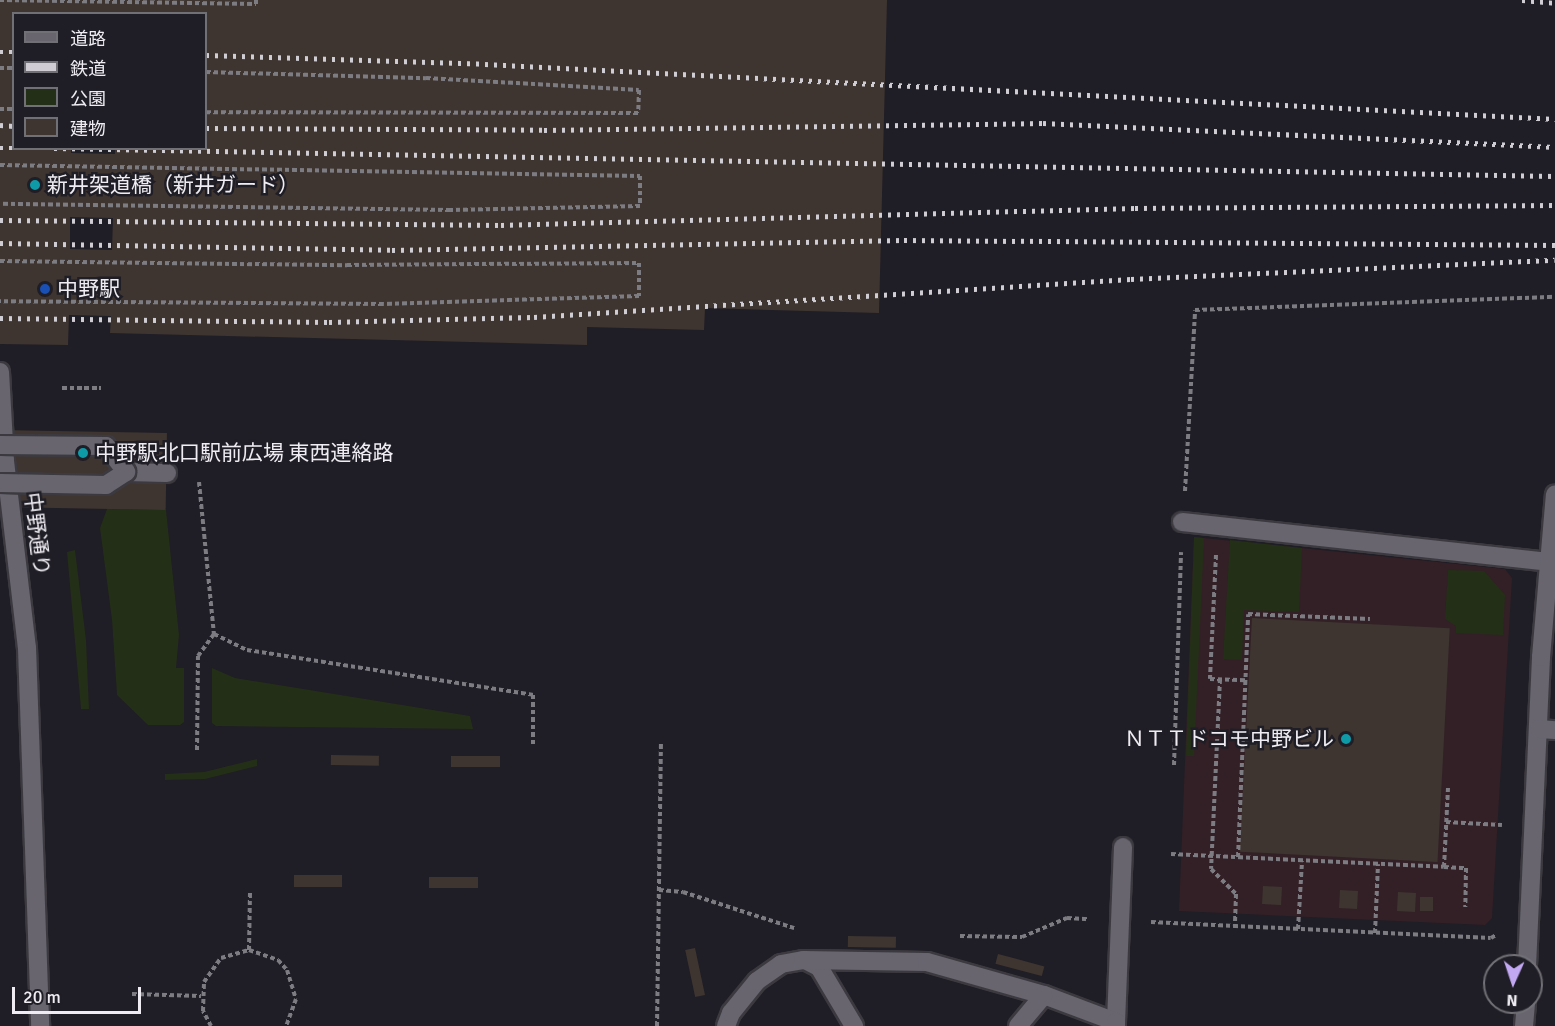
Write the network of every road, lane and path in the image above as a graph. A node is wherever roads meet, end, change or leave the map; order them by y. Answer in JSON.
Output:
{"nodes":[{"id":1,"x":0,"y":0,"type":"edge"},
{"id":2,"x":256,"y":2,"type":"edge"},
{"id":3,"x":207,"y":72,"type":"edge"},
{"id":4,"x":207,"y":112,"type":"edge"},
{"id":5,"x":0,"y":165,"type":"edge"},
{"id":6,"x":0,"y":204,"type":"edge"},
{"id":7,"x":0,"y":261,"type":"edge"},
{"id":8,"x":1555,"y":297,"type":"edge"},
{"id":9,"x":0,"y":301,"type":"edge"},
{"id":10,"x":0,"y":372,"type":"edge"},
{"id":11,"x":62,"y":388,"type":"dead end"},
{"id":12,"x":101,"y":388,"type":"dead end"},
{"id":13,"x":0,"y":445,"type":"edge"},
{"id":14,"x":126,"y":472,"type":"junction"},
{"id":15,"x":167,"y":473,"type":"joint"},
{"id":16,"x":0,"y":483,"type":"edge"},
{"id":17,"x":1555,"y":495,"type":"edge"},
{"id":18,"x":1182,"y":522,"type":"junction"},
{"id":19,"x":1217,"y":526,"type":"junction"},
{"id":20,"x":7,"y":536,"type":"edge"},
{"id":21,"x":1549,"y":562,"type":"junction"},
{"id":22,"x":1370,"y":619,"type":"dead end"},
{"id":23,"x":214,"y":634,"type":"junction"},
{"id":24,"x":1220,"y":679,"type":"junction"},
{"id":25,"x":1245,"y":680,"type":"junction"},
{"id":26,"x":1547,"y":730,"type":"edge"},
{"id":27,"x":661,"y":743,"type":"dead end"},
{"id":28,"x":533,"y":747,"type":"dead end"},
{"id":29,"x":197,"y":750,"type":"dead end"},
{"id":30,"x":1174,"y":765,"type":"dead end"},
{"id":31,"x":1448,"y":787,"type":"dead end"},
{"id":32,"x":1446,"y":822,"type":"junction"},
{"id":33,"x":1503,"y":825,"type":"dead end"},
{"id":34,"x":1123,"y":847,"type":"dead end"},
{"id":35,"x":1171,"y":854,"type":"dead end"},
{"id":36,"x":1211,"y":857,"type":"junction"},
{"id":37,"x":1238,"y":857,"type":"junction"},
{"id":38,"x":1302,"y":861,"type":"junction"},
{"id":39,"x":1378,"y":864,"type":"junction"},
{"id":40,"x":1444,"y":867,"type":"junction"},
{"id":41,"x":659,"y":890,"type":"junction"},
{"id":42,"x":250,"y":893,"type":"dead end"},
{"id":43,"x":1465,"y":907,"type":"dead end"},
{"id":44,"x":1120,"y":920,"type":"junction"},
{"id":45,"x":1234,"y":926,"type":"junction"},
{"id":46,"x":800,"y":929,"type":"dead end"},
{"id":47,"x":1298,"y":929,"type":"junction"},
{"id":48,"x":1375,"y":933,"type":"junction"},
{"id":49,"x":1496,"y":934,"type":"dead end"},
{"id":50,"x":952,"y":936,"type":"dead end"},
{"id":51,"x":249,"y":950,"type":"junction"},
{"id":52,"x":1528,"y":954,"type":"edge"},
{"id":53,"x":803,"y":960,"type":"junction"},
{"id":54,"x":132,"y":994,"type":"dead end"},
{"id":55,"x":1044,"y":995,"type":"junction"},
{"id":56,"x":201,"y":996,"type":"junction"},
{"id":57,"x":1116,"y":1024,"type":"edge"},
{"id":58,"x":40,"y":1026,"type":"edge"},
{"id":59,"x":211,"y":1026,"type":"edge"},
{"id":60,"x":286,"y":1026,"type":"edge"},
{"id":61,"x":657,"y":1026,"type":"edge"},
{"id":62,"x":726,"y":1026,"type":"edge"},
{"id":63,"x":854,"y":1026,"type":"edge"},
{"id":64,"x":1018,"y":1026,"type":"edge"}],
"edges":[{"from":1,"to":2,"type":"path"},
{"from":3,"to":4,"type":"path"},
{"from":5,"to":6,"type":"path"},
{"from":7,"to":9,"type":"path"},
{"from":8,"to":18,"type":"path"},
{"from":10,"to":20,"type":"street","name":"中野通り"},
{"from":11,"to":12,"type":"path"},
{"from":13,"to":14,"type":"street","bridge":true},
{"from":14,"to":15,"type":"street"},
{"from":14,"to":16,"type":"street","bridge":true},
{"from":15,"to":23,"type":"path"},
{"from":17,"to":21,"type":"street"},
{"from":18,"to":19,"type":"street"},
{"from":18,"to":30,"type":"path"},
{"from":19,"to":21,"type":"street"},
{"from":19,"to":24,"type":"path"},
{"from":20,"to":58,"type":"street","name":"中野通り"},
{"from":21,"to":26,"type":"street"},
{"from":22,"to":25,"type":"path"},
{"from":23,"to":28,"type":"path"},
{"from":23,"to":29,"type":"path"},
{"from":24,"to":25,"type":"path"},
{"from":24,"to":36,"type":"path"},
{"from":25,"to":37,"type":"path"},
{"from":26,"to":52,"type":"street"},
{"from":27,"to":41,"type":"path"},
{"from":31,"to":32,"type":"path"},
{"from":32,"to":33,"type":"path"},
{"from":32,"to":40,"type":"path"},
{"from":34,"to":44,"type":"street"},
{"from":35,"to":36,"type":"path"},
{"from":36,"to":37,"type":"path"},
{"from":36,"to":45,"type":"path"},
{"from":37,"to":38,"type":"path"},
{"from":38,"to":39,"type":"path"},
{"from":38,"to":47,"type":"path"},
{"from":39,"to":40,"type":"path"},
{"from":39,"to":48,"type":"path"},
{"from":40,"to":43,"type":"path"},
{"from":41,"to":46,"type":"path"},
{"from":41,"to":61,"type":"path"},
{"from":42,"to":51,"type":"path"},
{"from":44,"to":45,"type":"path"},
{"from":44,"to":50,"type":"path"},
{"from":44,"to":57,"type":"street"},
{"from":45,"to":47,"type":"path"},
{"from":47,"to":48,"type":"path"},
{"from":48,"to":49,"type":"path"},
{"from":51,"to":56,"type":"path"},
{"from":51,"to":60,"type":"path"},
{"from":53,"to":55,"type":"street"},
{"from":53,"to":62,"type":"street"},
{"from":53,"to":63,"type":"street"},
{"from":54,"to":56,"type":"path"},
{"from":55,"to":57,"type":"street"},
{"from":55,"to":64,"type":"street"},
{"from":56,"to":59,"type":"path"}]}
